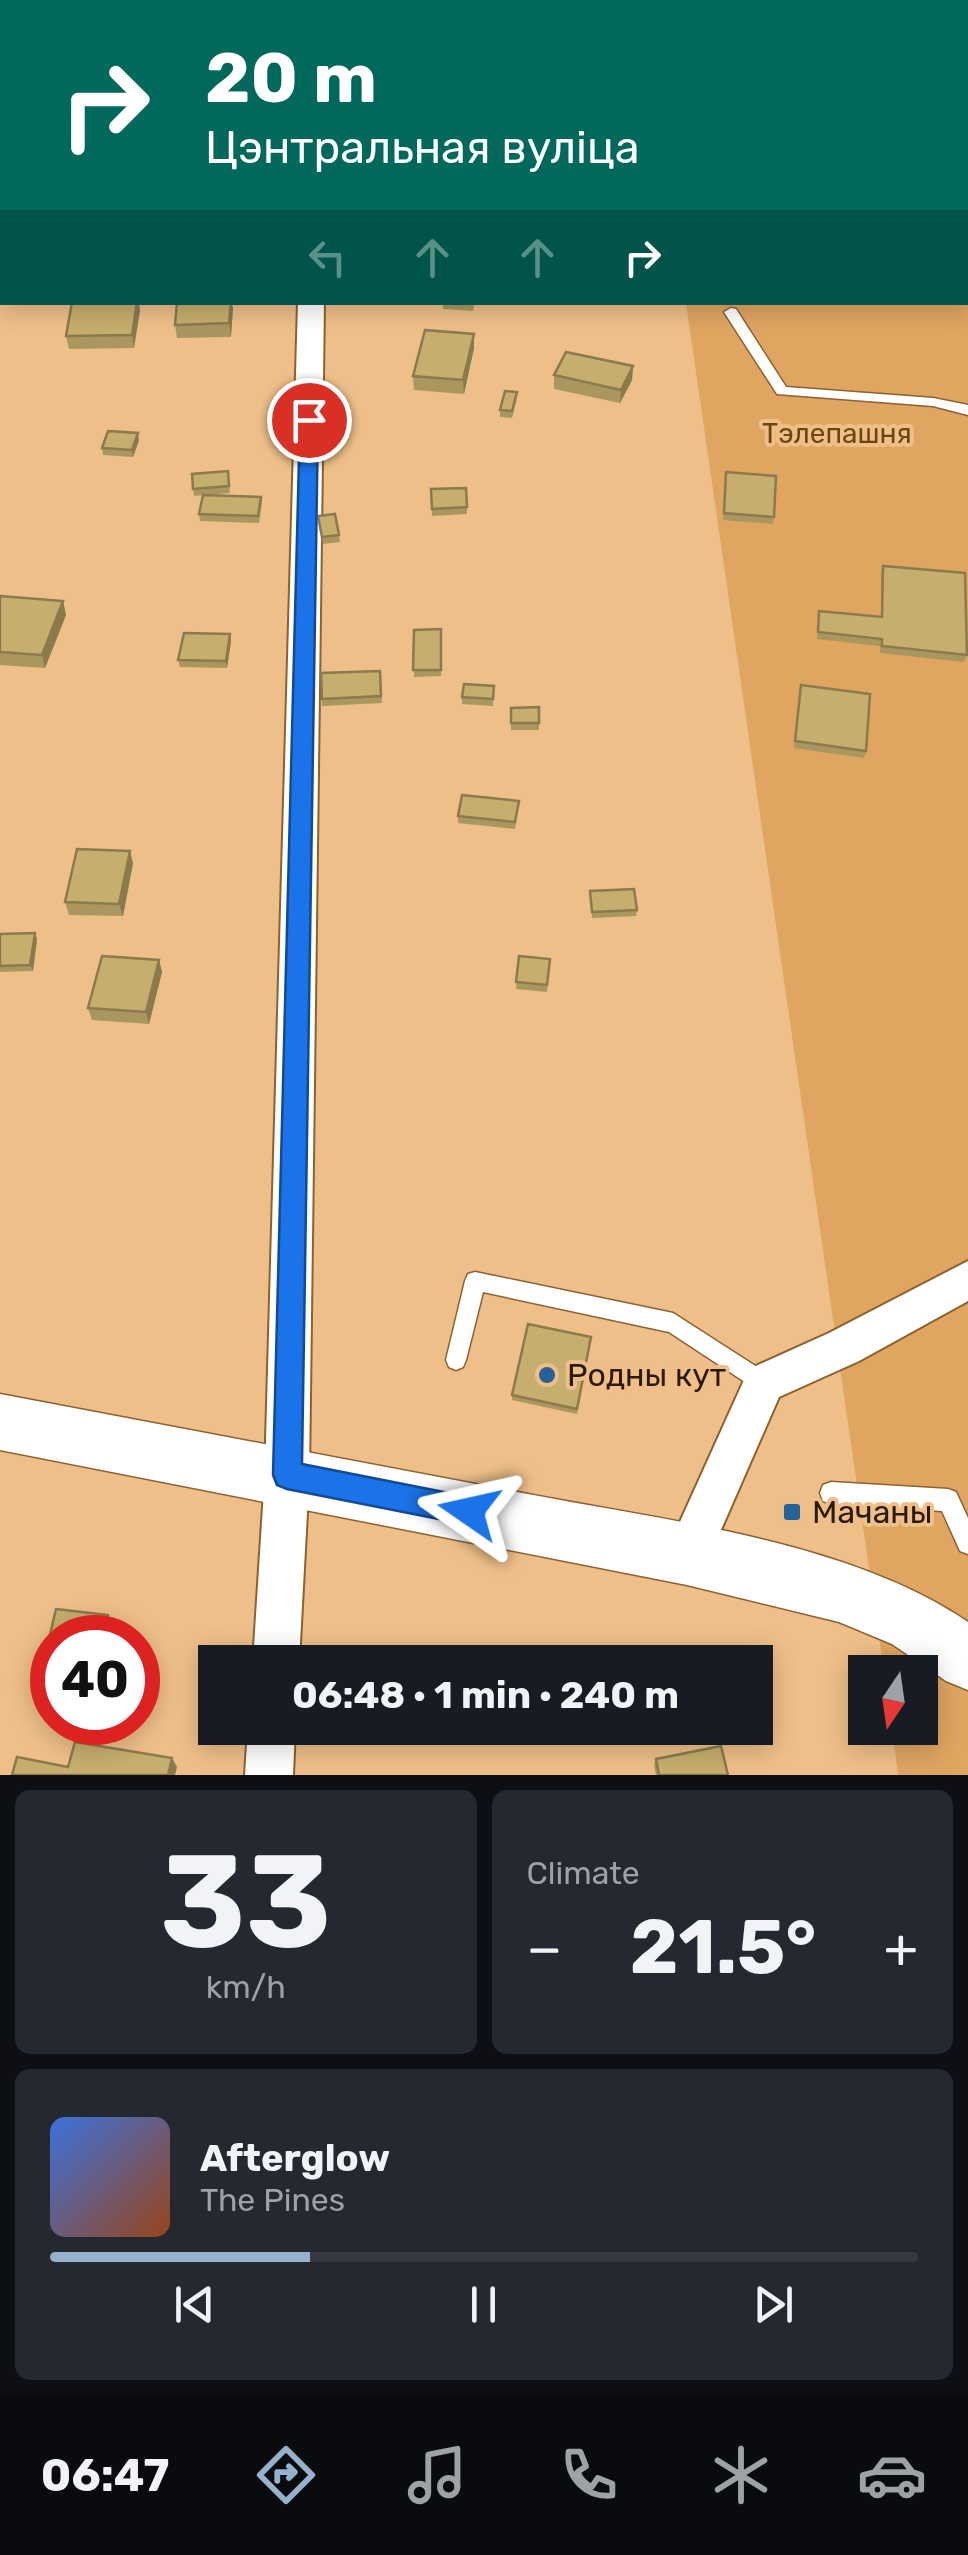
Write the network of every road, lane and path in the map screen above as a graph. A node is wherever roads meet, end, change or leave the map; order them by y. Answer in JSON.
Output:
{"nodes":[{"id":1,"x":311,"y":305,"type":"edge"},
{"id":2,"x":731,"y":312,"type":"dead end"},
{"id":3,"x":968,"y":410,"type":"edge"},
{"id":4,"x":968,"y":1280,"type":"edge"},
{"id":5,"x":456,"y":1360,"type":"dead end"},
{"id":6,"x":764,"y":1382,"type":"junction"},
{"id":7,"x":0,"y":1422,"type":"edge"},
{"id":8,"x":287,"y":1475,"type":"junction"},
{"id":9,"x":831,"y":1493,"type":"dead end"},
{"id":10,"x":968,"y":1543,"type":"edge"},
{"id":11,"x":688,"y":1554,"type":"junction"},
{"id":12,"x":277,"y":1645,"type":"edge"},
{"id":13,"x":968,"y":1659,"type":"edge"},
{"id":14,"x":271,"y":1745,"type":"edge"},
{"id":15,"x":269,"y":1775,"type":"edge"}],
"edges":[{"from":1,"to":8,"type":"street"},
{"from":2,"to":3,"type":"lane"},
{"from":4,"to":6,"type":"street"},
{"from":5,"to":6,"type":"lane"},
{"from":6,"to":11,"type":"street"},
{"from":7,"to":8,"type":"street"},
{"from":8,"to":11,"type":"street"},
{"from":8,"to":12,"type":"street"},
{"from":9,"to":10,"type":"lane"},
{"from":11,"to":13,"type":"street"},
{"from":14,"to":15,"type":"street"}]}
